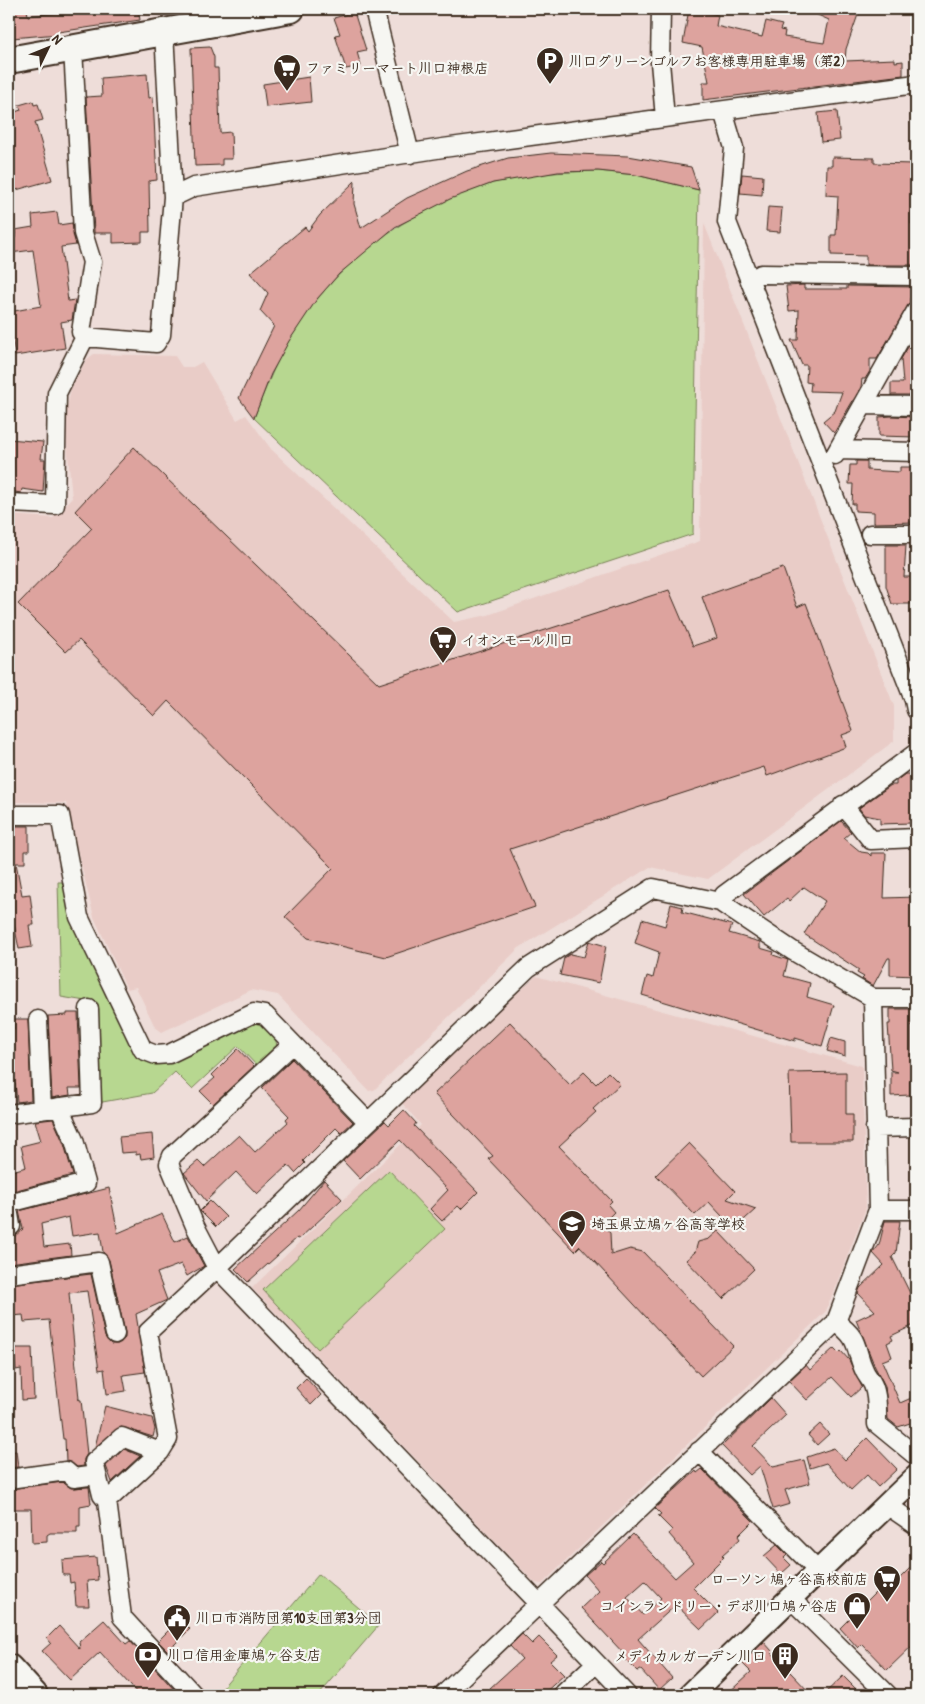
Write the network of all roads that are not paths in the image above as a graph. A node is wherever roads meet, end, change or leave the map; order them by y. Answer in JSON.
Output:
{"nodes":[{"id":1,"x":291,"y":9,"type":"edge"},
{"id":2,"x":374,"y":9,"type":"edge"},
{"id":3,"x":661,"y":9,"type":"edge"},
{"id":4,"x":164,"y":32,"type":"junction"},
{"id":5,"x":73,"y":48,"type":"junction"},
{"id":6,"x":9,"y":60,"type":"edge"},
{"id":7,"x":916,"y":84,"type":"edge"},
{"id":8,"x":723,"y":111,"type":"junction"},
{"id":9,"x":665,"y":118,"type":"junction"},
{"id":10,"x":410,"y":154,"type":"junction"},
{"id":11,"x":173,"y":197,"type":"junction"},
{"id":12,"x":761,"y":274,"type":"dead end"},
{"id":13,"x":916,"y":276,"type":"edge"},
{"id":14,"x":916,"y":311,"type":"edge"},
{"id":15,"x":85,"y":337,"type":"junction"},
{"id":16,"x":863,"y":405,"type":"junction"},
{"id":17,"x":916,"y":406,"type":"edge"},
{"id":18,"x":916,"y":452,"type":"edge"},
{"id":19,"x":9,"y":503,"type":"edge"},
{"id":20,"x":870,"y":534,"type":"dead end"},
{"id":21,"x":916,"y":534,"type":"edge"},
{"id":22,"x":916,"y":710,"type":"edge"},
{"id":23,"x":916,"y":753,"type":"edge"},
{"id":24,"x":843,"y":805,"type":"junction"},
{"id":25,"x":9,"y":815,"type":"edge"},
{"id":26,"x":916,"y":838,"type":"edge"},
{"id":27,"x":720,"y":902,"type":"junction"},
{"id":28,"x":873,"y":998,"type":"junction"},
{"id":29,"x":916,"y":998,"type":"edge"},
{"id":30,"x":89,"y":1009,"type":"dead end"},
{"id":31,"x":38,"y":1020,"type":"dead end"},
{"id":32,"x":293,"y":1044,"type":"junction"},
{"id":33,"x":50,"y":1109,"type":"junction"},
{"id":34,"x":9,"y":1114,"type":"edge"},
{"id":35,"x":368,"y":1122,"type":"junction"},
{"id":36,"x":916,"y":1127,"type":"edge"},
{"id":37,"x":875,"y":1128,"type":"junction"},
{"id":38,"x":9,"y":1203,"type":"edge"},
{"id":39,"x":878,"y":1210,"type":"junction"},
{"id":40,"x":916,"y":1210,"type":"edge"},
{"id":41,"x":9,"y":1214,"type":"edge"},
{"id":42,"x":9,"y":1226,"type":"edge"},
{"id":43,"x":217,"y":1268,"type":"junction"},
{"id":44,"x":9,"y":1274,"type":"edge"},
{"id":45,"x":836,"y":1322,"type":"junction"},
{"id":46,"x":115,"y":1334,"type":"dead end"},
{"id":47,"x":699,"y":1451,"type":"junction"},
{"id":48,"x":160,"y":1452,"type":"junction"},
{"id":49,"x":916,"y":1456,"type":"edge"},
{"id":50,"x":96,"y":1475,"type":"junction"},
{"id":51,"x":916,"y":1477,"type":"edge"},
{"id":52,"x":9,"y":1479,"type":"edge"},
{"id":53,"x":107,"y":1501,"type":"junction"},
{"id":54,"x":888,"y":1505,"type":"junction"},
{"id":55,"x":916,"y":1525,"type":"edge"},
{"id":56,"x":819,"y":1572,"type":"junction"},
{"id":57,"x":791,"y":1599,"type":"junction"},
{"id":58,"x":537,"y":1604,"type":"junction"},
{"id":59,"x":596,"y":1663,"type":"junction"},
{"id":60,"x":9,"y":1668,"type":"edge"},
{"id":61,"x":34,"y":1695,"type":"edge"},
{"id":62,"x":194,"y":1695,"type":"edge"},
{"id":63,"x":442,"y":1695,"type":"edge"},
{"id":64,"x":562,"y":1695,"type":"edge"},
{"id":65,"x":627,"y":1695,"type":"edge"},
{"id":66,"x":690,"y":1695,"type":"edge"},
{"id":67,"x":888,"y":1695,"type":"edge"}],
"edges":[{"from":1,"to":4,"type":"main road"},
{"from":2,"to":10,"type":"street"},
{"from":3,"to":9,"type":"street"},
{"from":4,"to":5,"type":"main road"},
{"from":4,"to":11,"type":"street"},
{"from":5,"to":6,"type":"main road"},
{"from":5,"to":15,"type":"street"},
{"from":7,"to":8,"type":"street"},
{"from":8,"to":9,"type":"street"},
{"from":8,"to":22,"type":"street"},
{"from":9,"to":10,"type":"street"},
{"from":10,"to":11,"type":"street"},
{"from":11,"to":15,"type":"street"},
{"from":12,"to":13,"type":"street"},
{"from":14,"to":16,"type":"street"},
{"from":15,"to":19,"type":"street"},
{"from":16,"to":17,"type":"street"},
{"from":16,"to":18,"type":"street"},
{"from":20,"to":21,"type":"street"},
{"from":23,"to":24,"type":"street"},
{"from":24,"to":26,"type":"street"},
{"from":24,"to":27,"type":"street"},
{"from":25,"to":32,"type":"street"},
{"from":27,"to":28,"type":"street"},
{"from":27,"to":35,"type":"street"},
{"from":28,"to":29,"type":"street"},
{"from":28,"to":37,"type":"street"},
{"from":30,"to":33,"type":"street"},
{"from":31,"to":33,"type":"street"},
{"from":32,"to":35,"type":"street"},
{"from":32,"to":43,"type":"street"},
{"from":33,"to":34,"type":"street"},
{"from":33,"to":38,"type":"street"},
{"from":35,"to":43,"type":"street"},
{"from":36,"to":37,"type":"street"},
{"from":37,"to":39,"type":"street"},
{"from":39,"to":40,"type":"street"},
{"from":39,"to":45,"type":"street"},
{"from":41,"to":42,"type":"street"},
{"from":43,"to":48,"type":"street"},
{"from":43,"to":58,"type":"street"},
{"from":44,"to":46,"type":"street"},
{"from":45,"to":47,"type":"street"},
{"from":45,"to":49,"type":"street"},
{"from":47,"to":56,"type":"street"},
{"from":47,"to":58,"type":"street"},
{"from":48,"to":50,"type":"street"},
{"from":48,"to":53,"type":"street"},
{"from":50,"to":52,"type":"street"},
{"from":50,"to":53,"type":"street"},
{"from":51,"to":54,"type":"street"},
{"from":53,"to":62,"type":"street"},
{"from":54,"to":55,"type":"street"},
{"from":54,"to":56,"type":"street"},
{"from":56,"to":57,"type":"street"},
{"from":57,"to":66,"type":"street"},
{"from":57,"to":67,"type":"street"},
{"from":58,"to":59,"type":"street"},
{"from":58,"to":63,"type":"street"},
{"from":59,"to":64,"type":"street"},
{"from":59,"to":65,"type":"street"},
{"from":60,"to":61,"type":"main road"}]}
